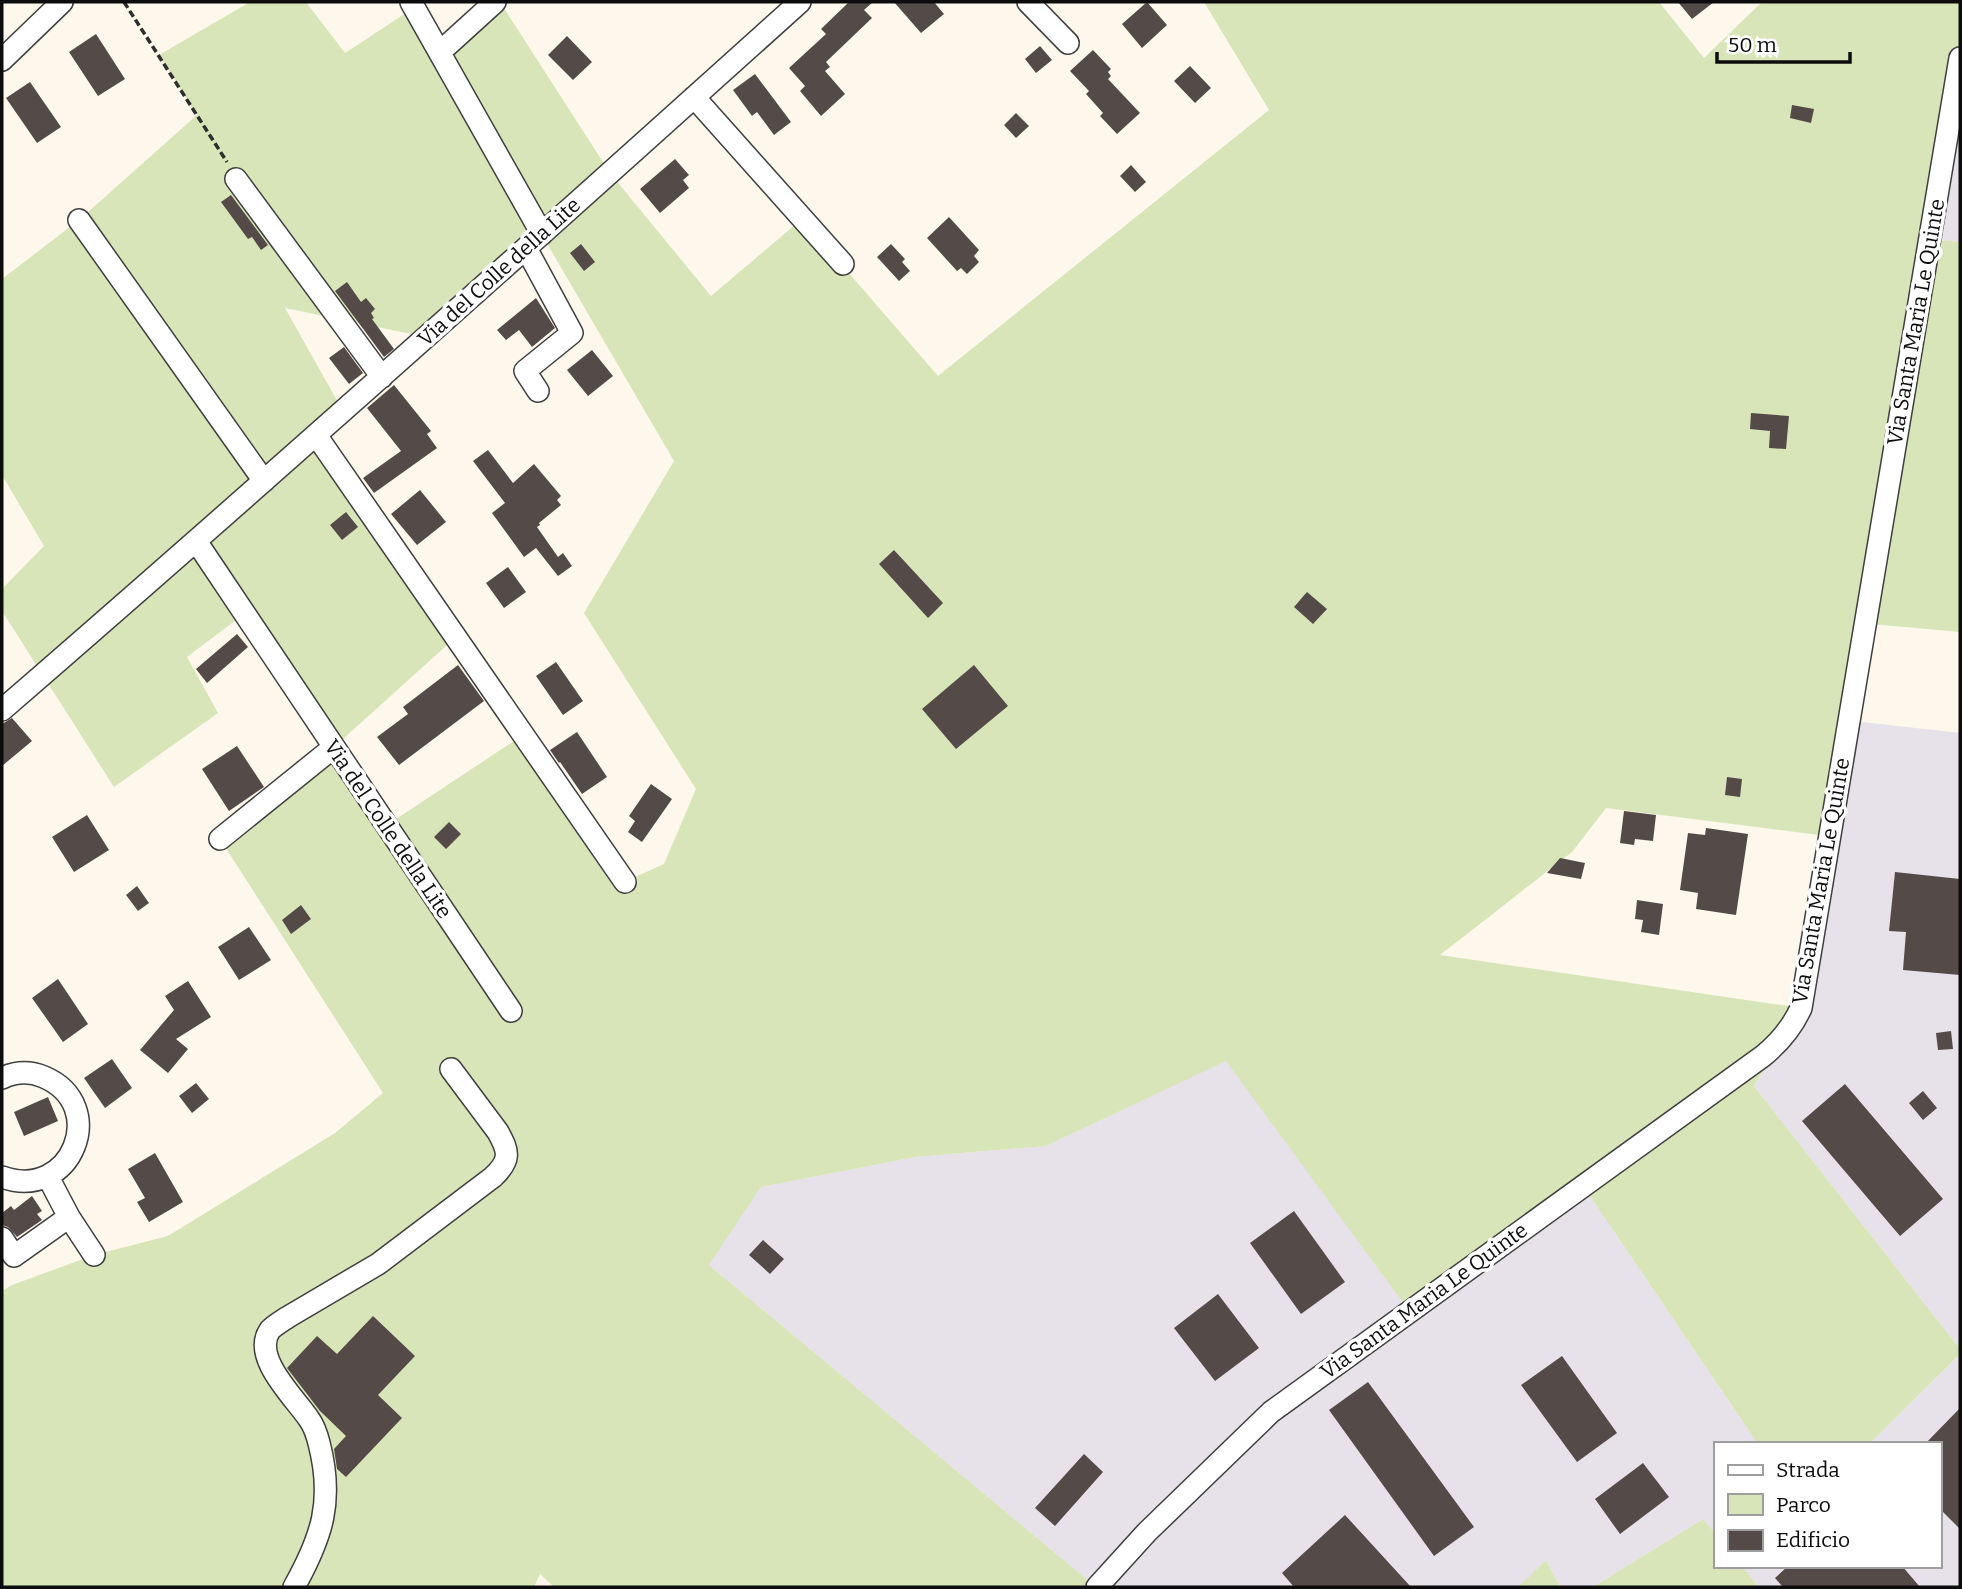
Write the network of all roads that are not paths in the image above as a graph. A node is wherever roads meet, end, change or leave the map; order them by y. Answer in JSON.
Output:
{"nodes":[{"id":1,"x":61,"y":2,"type":"edge"},
{"id":2,"x":411,"y":2,"type":"edge"},
{"id":3,"x":495,"y":2,"type":"edge"},
{"id":4,"x":800,"y":2,"type":"edge"},
{"id":5,"x":1028,"y":2,"type":"edge"},
{"id":6,"x":1068,"y":43,"type":"dead end"},
{"id":7,"x":440,"y":52,"type":"junction"},
{"id":8,"x":1960,"y":58,"type":"edge"},
{"id":9,"x":2,"y":61,"type":"edge"},
{"id":10,"x":694,"y":97,"type":"junction"},
{"id":11,"x":232,"y":171,"type":"road end"},
{"id":12,"x":79,"y":220,"type":"dead end"},
{"id":13,"x":534,"y":241,"type":"junction"},
{"id":14,"x":843,"y":264,"type":"dead end"},
{"id":15,"x":382,"y":377,"type":"junction"},
{"id":16,"x":538,"y":391,"type":"dead end"},
{"id":17,"x":316,"y":435,"type":"junction"},
{"id":18,"x":264,"y":481,"type":"junction"},
{"id":19,"x":196,"y":541,"type":"junction"},
{"id":20,"x":2,"y":710,"type":"edge"},
{"id":21,"x":334,"y":747,"type":"junction"},
{"id":22,"x":220,"y":839,"type":"dead end"},
{"id":23,"x":625,"y":882,"type":"dead end"},
{"id":24,"x":510,"y":1011,"type":"dead end"},
{"id":25,"x":451,"y":1069,"type":"dead end"},
{"id":26,"x":3,"y":1075,"type":"edge"},
{"id":27,"x":2,"y":1177,"type":"edge"},
{"id":28,"x":48,"y":1177,"type":"junction"},
{"id":29,"x":69,"y":1217,"type":"junction"},
{"id":30,"x":2,"y":1238,"type":"edge"},
{"id":31,"x":94,"y":1255,"type":"dead end"},
{"id":32,"x":294,"y":1587,"type":"edge"},
{"id":33,"x":1097,"y":1587,"type":"edge"}],
"edges":[{"from":1,"to":9,"type":"street"},
{"from":2,"to":7,"type":"street"},
{"from":3,"to":7,"type":"street"},
{"from":4,"to":10,"type":"street","name":"Via del Colle della Lite"},
{"from":5,"to":6,"type":"street"},
{"from":7,"to":13,"type":"street"},
{"from":8,"to":33,"type":"street","name":"Via Santa Maria Le Quinte"},
{"from":10,"to":13,"type":"street","name":"Via del Colle della Lite"},
{"from":10,"to":14,"type":"street"},
{"from":11,"to":15,"type":"street"},
{"from":12,"to":18,"type":"street"},
{"from":13,"to":15,"type":"street","name":"Via del Colle della Lite"},
{"from":13,"to":16,"type":"street"},
{"from":15,"to":17,"type":"street","name":"Via del Colle della Lite"},
{"from":17,"to":18,"type":"street","name":"Via del Colle della Lite"},
{"from":17,"to":23,"type":"street"},
{"from":18,"to":19,"type":"street","name":"Via del Colle della Lite"},
{"from":19,"to":20,"type":"street","name":"Via del Colle della Lite"},
{"from":19,"to":21,"type":"street","name":"Via del Colle della Lite"},
{"from":21,"to":22,"type":"street"},
{"from":21,"to":24,"type":"street","name":"Via del Colle della Lite"},
{"from":25,"to":32,"type":"street"},
{"from":26,"to":28,"type":"street"},
{"from":27,"to":28,"type":"street"},
{"from":28,"to":29,"type":"street"},
{"from":29,"to":30,"type":"street"},
{"from":29,"to":31,"type":"street"}]}
